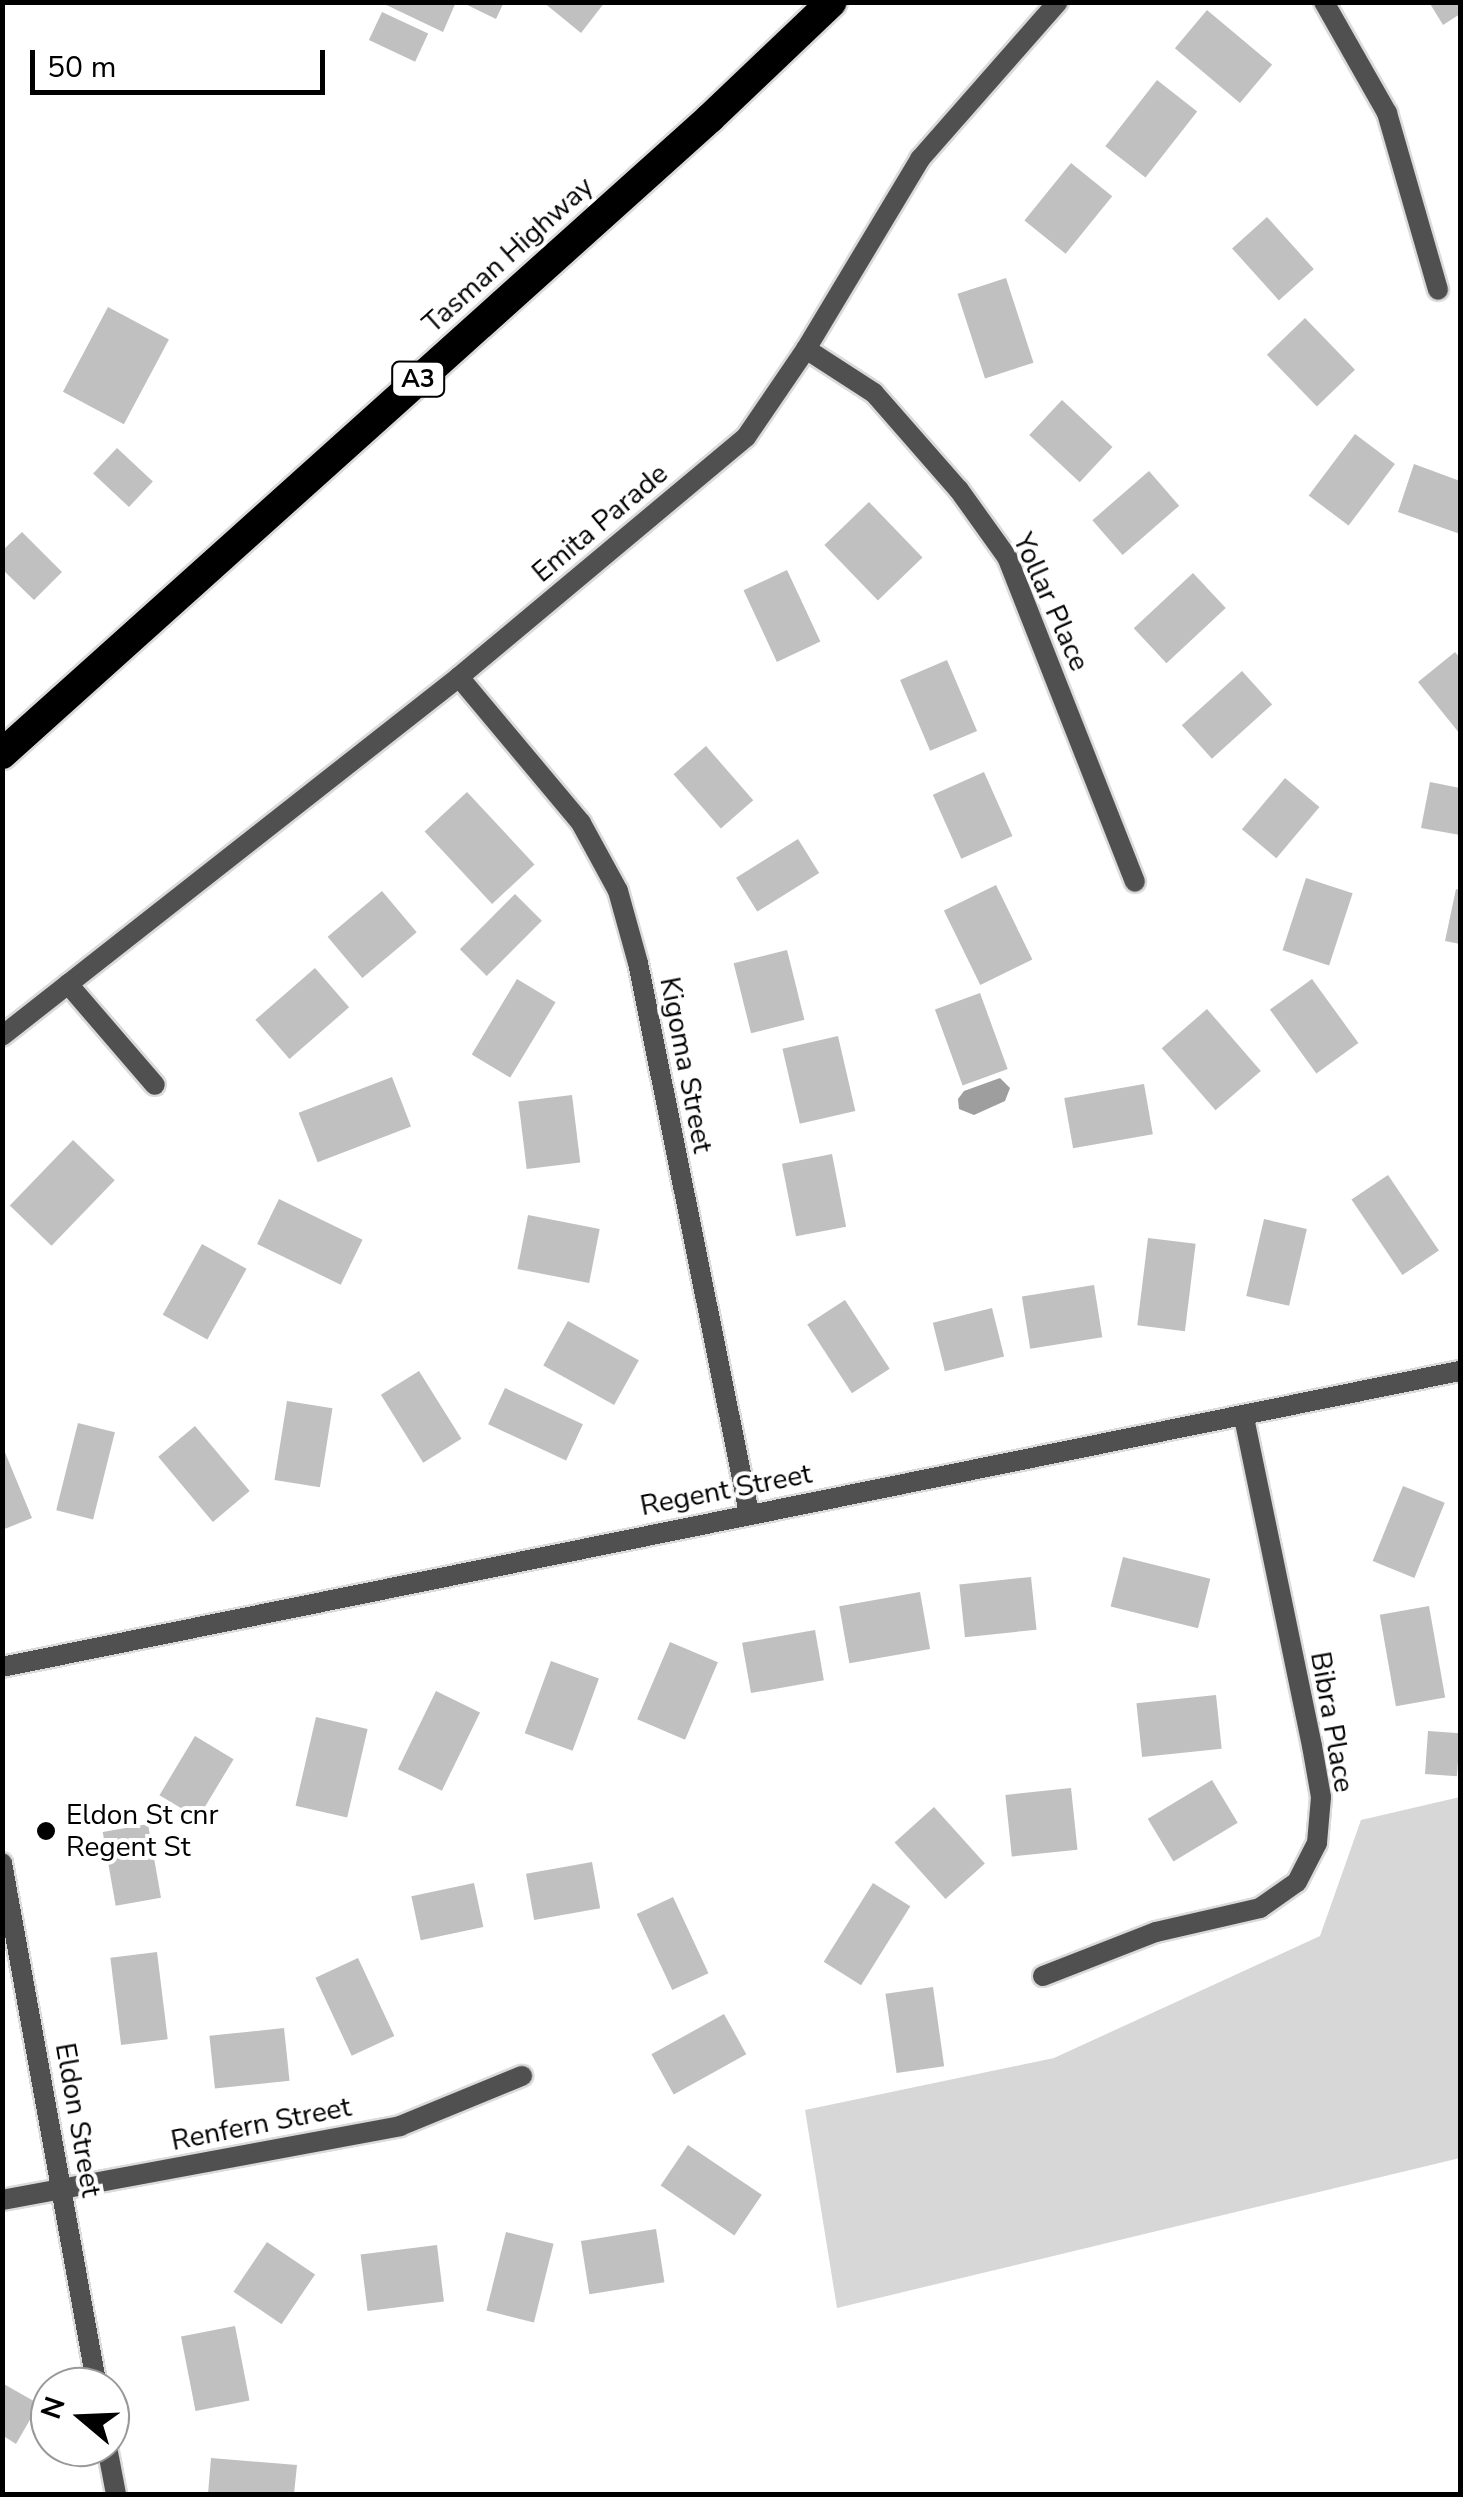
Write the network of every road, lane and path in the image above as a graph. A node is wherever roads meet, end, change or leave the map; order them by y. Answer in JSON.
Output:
{"nodes":[{"id":1,"x":832,"y":2,"type":"edge"},
{"id":2,"x":1058,"y":2,"type":"edge"},
{"id":3,"x":1324,"y":2,"type":"edge"},
{"id":4,"x":1438,"y":290,"type":"dead end"},
{"id":5,"x":806,"y":350,"type":"junction"},
{"id":6,"x":459,"y":677,"type":"junction"},
{"id":7,"x":2,"y":754,"type":"edge"},
{"id":8,"x":1136,"y":882,"type":"dead end"},
{"id":9,"x":68,"y":984,"type":"junction"},
{"id":10,"x":2,"y":1036,"type":"edge"},
{"id":11,"x":155,"y":1085,"type":"dead end"},
{"id":12,"x":1460,"y":1371,"type":"edge"},
{"id":13,"x":1244,"y":1418,"type":"junction"},
{"id":14,"x":749,"y":1513,"type":"junction"},
{"id":15,"x":2,"y":1667,"type":"edge"},
{"id":16,"x":2,"y":1864,"type":"edge"},
{"id":17,"x":1043,"y":1976,"type":"dead end"},
{"id":18,"x":522,"y":2076,"type":"dead end"},
{"id":19,"x":62,"y":2189,"type":"junction"},
{"id":20,"x":2,"y":2200,"type":"edge"},
{"id":21,"x":93,"y":2367,"type":"edge"},
{"id":22,"x":111,"y":2467,"type":"edge"},
{"id":23,"x":116,"y":2494,"type":"edge"}],
"edges":[{"from":1,"to":7,"type":"highway","name":"Tasman Highway","number":"A3"},
{"from":2,"to":5,"type":"street","name":"Emita Parade"},
{"from":3,"to":4,"type":"street"},
{"from":5,"to":6,"type":"street","name":"Emita Parade"},
{"from":5,"to":8,"type":"street","name":"Yollar Place"},
{"from":6,"to":9,"type":"street","name":"Emita Parade"},
{"from":6,"to":14,"type":"street","name":"Kigoma Street"},
{"from":9,"to":10,"type":"street","name":"Emita Parade"},
{"from":9,"to":11,"type":"street"},
{"from":12,"to":13,"type":"street","name":"Regent Street"},
{"from":13,"to":14,"type":"street","name":"Regent Street"},
{"from":13,"to":17,"type":"street","name":"Bibra Place"},
{"from":14,"to":15,"type":"street","name":"Regent Street"},
{"from":16,"to":19,"type":"street","name":"Eldon Street"},
{"from":18,"to":19,"type":"street","name":"Renfern Street"},
{"from":19,"to":20,"type":"street","name":"Renfern Street"},
{"from":19,"to":21,"type":"street","name":"Eldon Street"},
{"from":22,"to":23,"type":"street"}]}
